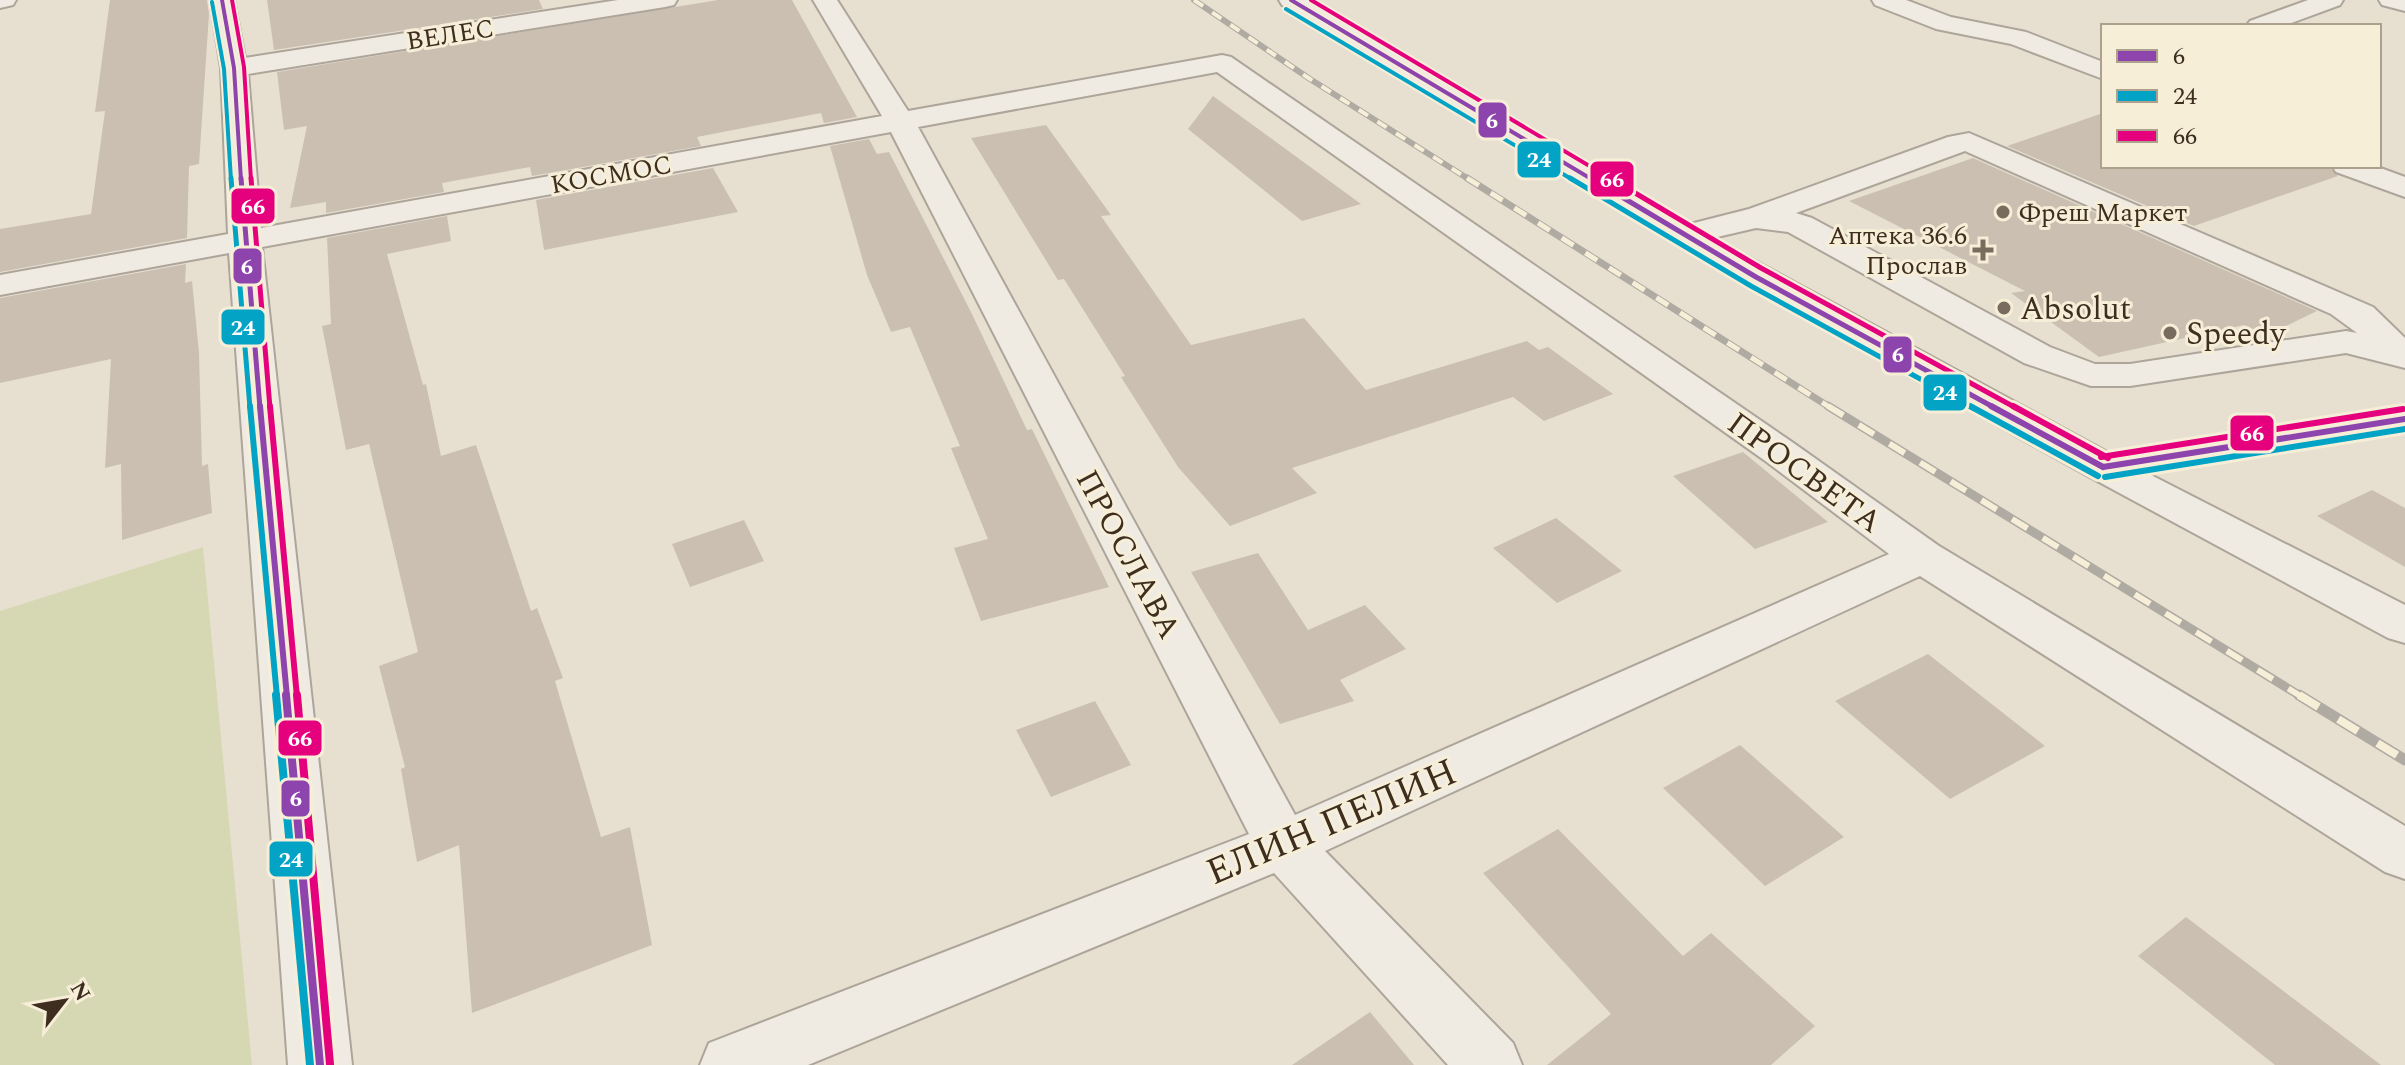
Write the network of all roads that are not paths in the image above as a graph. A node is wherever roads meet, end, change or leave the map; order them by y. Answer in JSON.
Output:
{"nodes":[{"id":1,"x":222,"y":0,"type":"edge"},
{"id":2,"x":665,"y":0,"type":"edge"},
{"id":3,"x":825,"y":0,"type":"edge"},
{"id":4,"x":1291,"y":0,"type":"edge"},
{"id":5,"x":1884,"y":0,"type":"edge"},
{"id":6,"x":2331,"y":0,"type":"edge"},
{"id":7,"x":2391,"y":0,"type":"edge"},
{"id":8,"x":2405,"y":4,"type":"edge"},
{"id":9,"x":2265,"y":24,"type":"edge"},
{"id":10,"x":1222,"y":63,"type":"joint"},
{"id":11,"x":234,"y":68,"type":"junction"},
{"id":12,"x":2101,"y":70,"type":"edge"},
{"id":13,"x":901,"y":123,"type":"junction"},
{"id":14,"x":2352,"y":168,"type":"edge"},
{"id":15,"x":2405,"y":188,"type":"edge"},
{"id":16,"x":1761,"y":215,"type":"junction"},
{"id":17,"x":1686,"y":235,"type":"junction"},
{"id":18,"x":245,"y":239,"type":"junction"},
{"id":19,"x":0,"y":285,"type":"edge"},
{"id":20,"x":2403,"y":355,"type":"edge"},
{"id":21,"x":2405,"y":419,"type":"edge"},
{"id":22,"x":2103,"y":467,"type":"junction"},
{"id":23,"x":1923,"y":557,"type":"junction"},
{"id":24,"x":2405,"y":626,"type":"edge"},
{"id":25,"x":1283,"y":845,"type":"junction"},
{"id":26,"x":2405,"y":855,"type":"edge"},
{"id":27,"x":320,"y":1065,"type":"edge"},
{"id":28,"x":732,"y":1065,"type":"edge"},
{"id":29,"x":1490,"y":1065,"type":"edge"}],
"edges":[{"from":1,"to":11,"type":"street"},
{"from":2,"to":11,"type":"street","name":"ВЕЛЕС"},
{"from":3,"to":13,"type":"street","name":"ПРОСЛАВА"},
{"from":4,"to":17,"type":"street"},
{"from":5,"to":12,"type":"street"},
{"from":6,"to":9,"type":"street"},
{"from":7,"to":8,"type":"street"},
{"from":10,"to":13,"type":"street","name":"КОСМОС"},
{"from":10,"to":23,"type":"street","name":"ПРОСВЕТА"},
{"from":11,"to":18,"type":"street"},
{"from":13,"to":18,"type":"street","name":"КОСМОС"},
{"from":13,"to":25,"type":"street","name":"ПРОСЛАВА"},
{"from":14,"to":15,"type":"street"},
{"from":16,"to":17,"type":"street"},
{"from":16,"to":20,"type":"street"},
{"from":16,"to":20,"type":"street"},
{"from":17,"to":22,"type":"street"},
{"from":18,"to":19,"type":"street","name":"КОСМОС"},
{"from":18,"to":27,"type":"street"},
{"from":21,"to":22,"type":"street"},
{"from":22,"to":24,"type":"street"},
{"from":23,"to":25,"type":"street","name":"ЕЛИН ПЕЛИН"},
{"from":23,"to":26,"type":"street","name":"ПРОСВЕТА"},
{"from":25,"to":28,"type":"street","name":"ЕЛИН ПЕЛИН"},
{"from":25,"to":29,"type":"street","name":"ПРОСЛАВА"}]}
